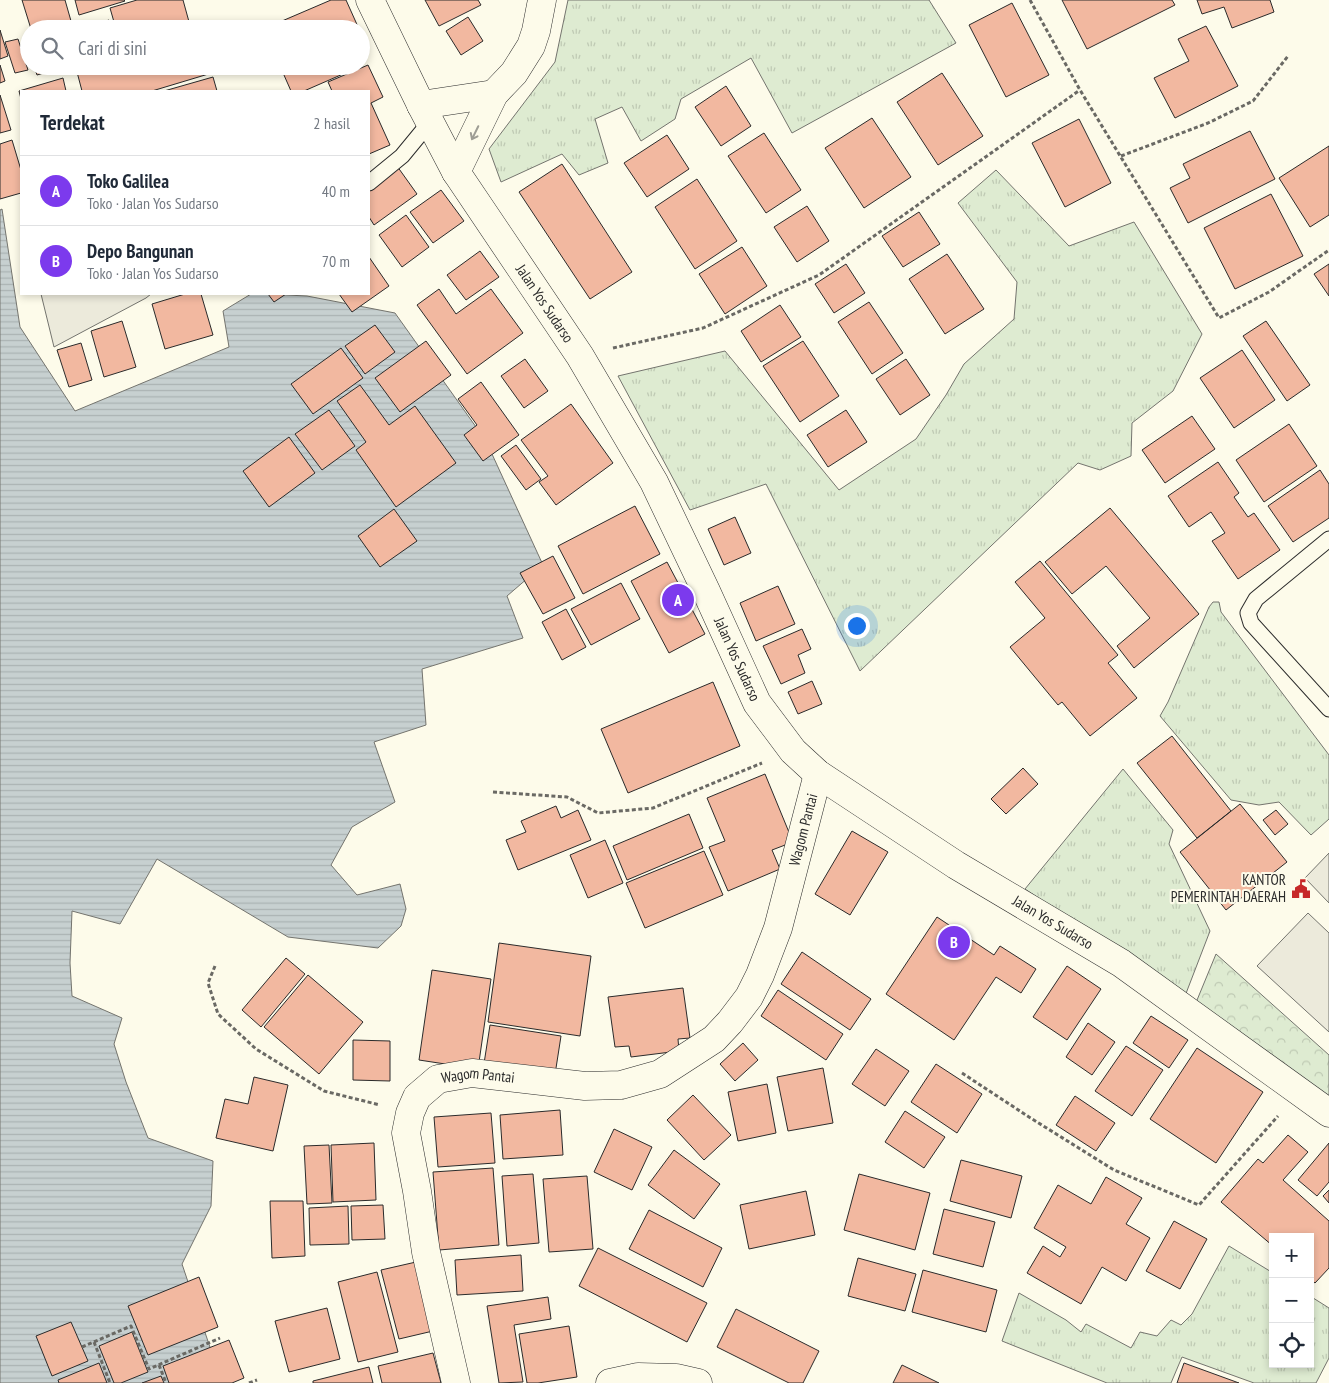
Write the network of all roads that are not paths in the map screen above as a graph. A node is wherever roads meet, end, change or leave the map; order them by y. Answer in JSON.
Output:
{"nodes":[{"id":1,"x":370,"y":0,"type":"edge"},
{"id":2,"x":542,"y":0,"type":"edge"},
{"id":3,"x":494,"y":94,"type":"junction"},
{"id":4,"x":426,"y":114,"type":"junction"},
{"id":5,"x":456,"y":172,"type":"junction"},
{"id":6,"x":370,"y":182,"type":"edge"},
{"id":7,"x":1329,"y":539,"type":"edge"},
{"id":8,"x":1329,"y":709,"type":"edge"},
{"id":9,"x":818,"y":774,"type":"junction"},
{"id":10,"x":1329,"y":1113,"type":"edge"},
{"id":11,"x":456,"y":1383,"type":"edge"},
{"id":12,"x":610,"y":1383,"type":"edge"},
{"id":13,"x":698,"y":1383,"type":"edge"}],
"edges":[{"from":1,"to":4,"type":"main road","name":"Jalan Yos Sudarso"},
{"from":2,"to":3,"type":"main road"},
{"from":3,"to":4,"type":"main road"},
{"from":3,"to":5,"type":"main road","one_way":true},
{"from":4,"to":5,"type":"main road","name":"Jalan Yos Sudarso"},
{"from":4,"to":6,"type":"lane"},
{"from":5,"to":9,"type":"main road","name":"Jalan Yos Sudarso"},
{"from":7,"to":8,"type":"lane"},
{"from":9,"to":10,"type":"main road","name":"Jalan Yos Sudarso"},
{"from":9,"to":11,"type":"main road","name":"Wagom Pantai"},
{"from":12,"to":13,"type":"main road"}]}
